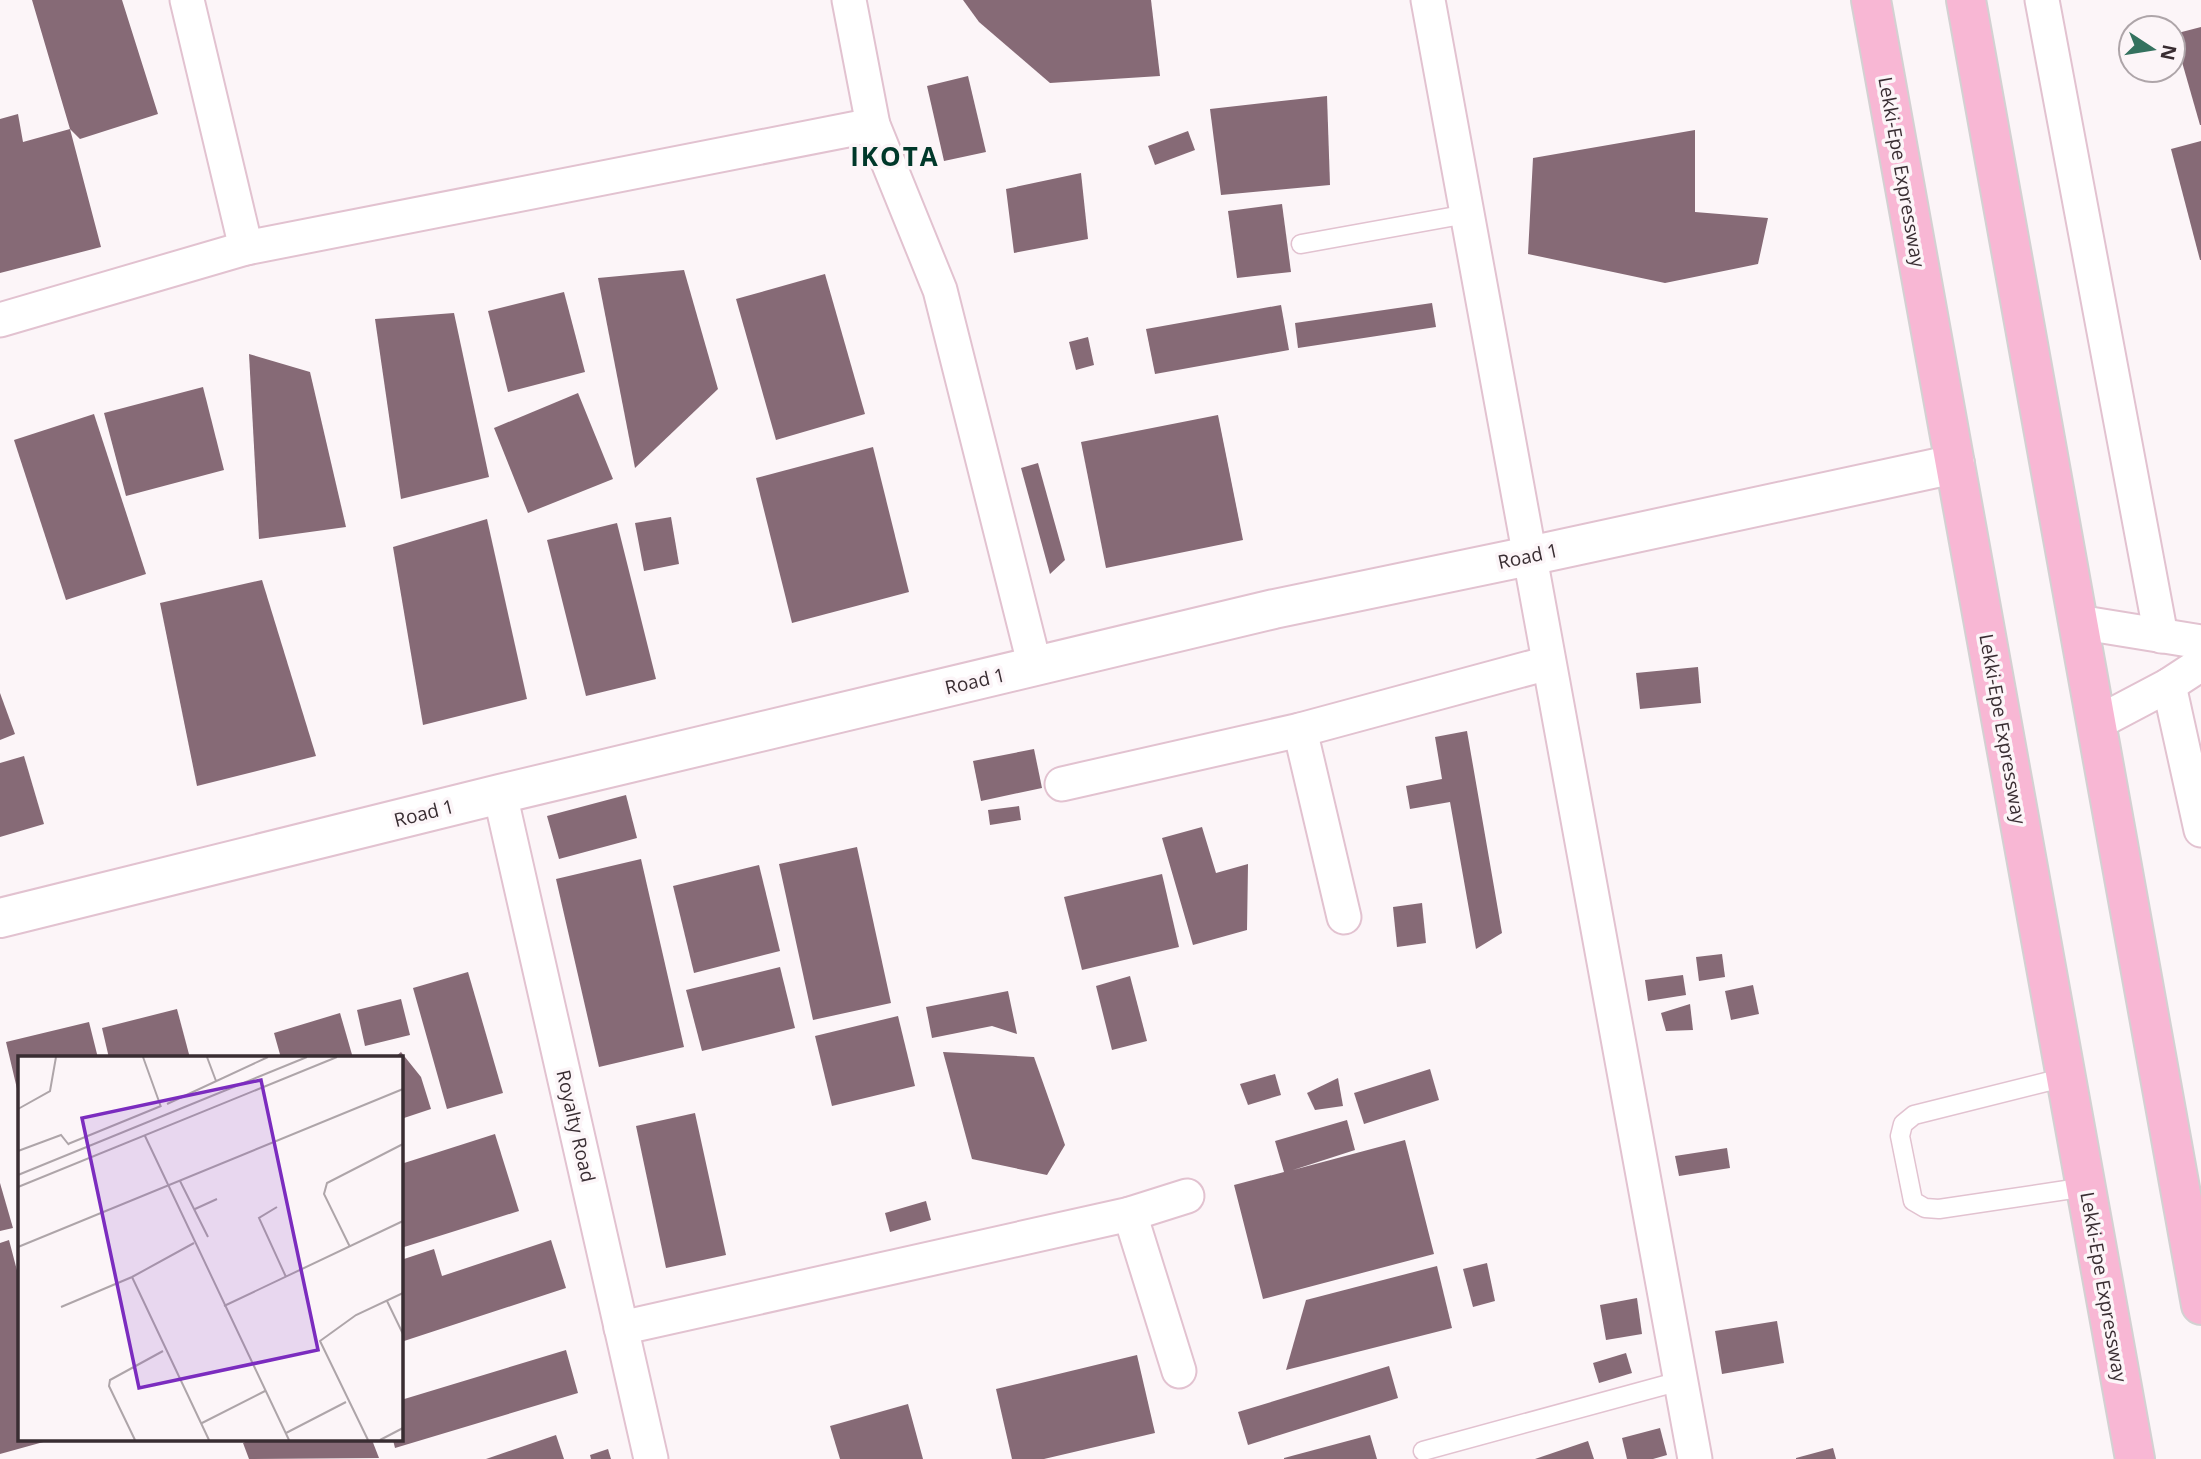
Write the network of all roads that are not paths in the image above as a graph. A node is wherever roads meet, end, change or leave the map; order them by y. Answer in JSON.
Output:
{"nodes":[{"id":1,"x":187,"y":0,"type":"edge"},
{"id":2,"x":849,"y":0,"type":"edge"},
{"id":3,"x":1429,"y":0,"type":"edge"},
{"id":4,"x":1871,"y":0,"type":"edge"},
{"id":5,"x":1966,"y":0,"type":"edge"},
{"id":6,"x":2042,"y":0,"type":"edge"},
{"id":7,"x":873,"y":125,"type":"junction"},
{"id":8,"x":1467,"y":214,"type":"junction"},
{"id":9,"x":1301,"y":244,"type":"dead end"},
{"id":10,"x":246,"y":248,"type":"junction"},
{"id":11,"x":0,"y":320,"type":"edge"},
{"id":12,"x":1955,"y":464,"type":"junction"},
{"id":13,"x":1529,"y":556,"type":"junction"},
{"id":14,"x":2078,"y":622,"type":"junction"},
{"id":15,"x":2161,"y":636,"type":"junction"},
{"id":16,"x":2201,"y":642,"type":"edge"},
{"id":17,"x":1548,"y":663,"type":"junction"},
{"id":18,"x":2201,"y":664,"type":"edge"},
{"id":19,"x":1035,"y":667,"type":"junction"},
{"id":20,"x":2169,"y":685,"type":"junction"},
{"id":21,"x":2097,"y":723,"type":"junction"},
{"id":22,"x":1300,"y":730,"type":"junction"},
{"id":23,"x":1062,"y":784,"type":"dead end"},
{"id":24,"x":500,"y":794,"type":"junction"},
{"id":25,"x":2201,"y":830,"type":"edge"},
{"id":26,"x":1344,"y":917,"type":"dead end"},
{"id":27,"x":0,"y":918,"type":"edge"},
{"id":28,"x":2066,"y":1077,"type":"junction"},
{"id":29,"x":2086,"y":1187,"type":"junction"},
{"id":30,"x":1187,"y":1196,"type":"dead end"},
{"id":31,"x":1130,"y":1214,"type":"junction"},
{"id":32,"x":2201,"y":1305,"type":"edge"},
{"id":33,"x":621,"y":1328,"type":"junction"},
{"id":34,"x":1179,"y":1371,"type":"dead end"},
{"id":35,"x":1680,"y":1381,"type":"junction"},
{"id":36,"x":1423,"y":1451,"type":"dead end"},
{"id":37,"x":651,"y":1459,"type":"edge"},
{"id":38,"x":1695,"y":1459,"type":"edge"},
{"id":39,"x":2135,"y":1459,"type":"edge"}],
"edges":[{"from":1,"to":10,"type":"street"},
{"from":2,"to":7,"type":"street"},
{"from":3,"to":8,"type":"street"},
{"from":4,"to":12,"type":"highway","name":"Lekki-Epe Expressway"},
{"from":5,"to":14,"type":"highway"},
{"from":6,"to":15,"type":"street"},
{"from":7,"to":10,"type":"street"},
{"from":7,"to":19,"type":"street"},
{"from":8,"to":9,"type":"lane"},
{"from":8,"to":13,"type":"street"},
{"from":10,"to":11,"type":"street"},
{"from":12,"to":13,"type":"street","name":"Road 1"},
{"from":12,"to":28,"type":"highway","name":"Lekki-Epe Expressway"},
{"from":13,"to":17,"type":"street"},
{"from":13,"to":19,"type":"street","name":"Road 1"},
{"from":14,"to":15,"type":"street"},
{"from":14,"to":21,"type":"highway"},
{"from":15,"to":16,"type":"street"},
{"from":17,"to":22,"type":"street"},
{"from":17,"to":35,"type":"street"},
{"from":18,"to":20,"type":"street"},
{"from":19,"to":24,"type":"street","name":"Road 1"},
{"from":20,"to":21,"type":"street"},
{"from":20,"to":25,"type":"street"},
{"from":21,"to":32,"type":"highway"},
{"from":22,"to":23,"type":"street"},
{"from":22,"to":26,"type":"street"},
{"from":24,"to":27,"type":"street","name":"Road 1"},
{"from":24,"to":33,"type":"street","name":"Royalty Road"},
{"from":28,"to":29,"type":"highway","name":"Lekki-Epe Expressway"},
{"from":28,"to":29,"type":"lane"},
{"from":29,"to":39,"type":"highway","name":"Lekki-Epe Expressway"},
{"from":30,"to":31,"type":"street"},
{"from":31,"to":33,"type":"street"},
{"from":31,"to":34,"type":"street"},
{"from":33,"to":37,"type":"street","name":"Royalty Road"},
{"from":35,"to":36,"type":"lane"},
{"from":35,"to":38,"type":"street"}]}
